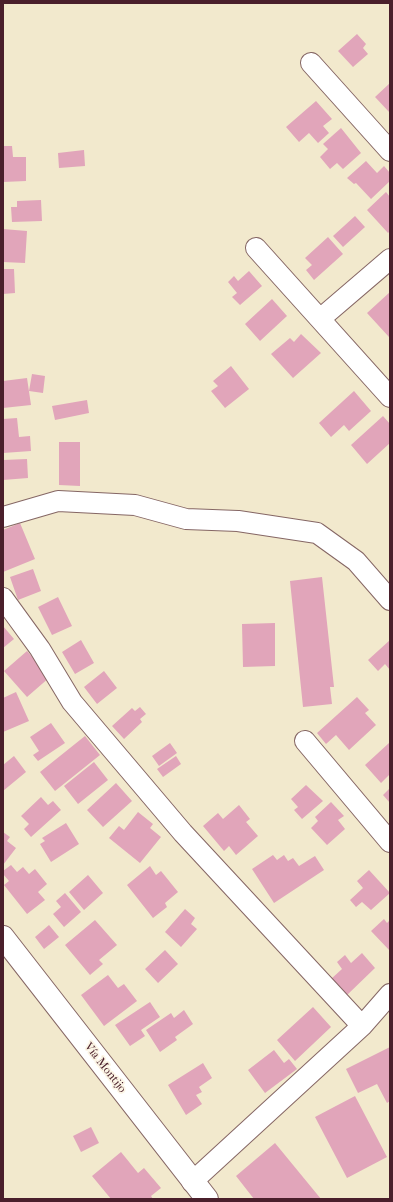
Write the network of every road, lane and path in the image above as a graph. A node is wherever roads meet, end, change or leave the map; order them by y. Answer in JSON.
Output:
{"nodes":[{"id":1,"x":311,"y":63,"type":"dead end"},
{"id":2,"x":390,"y":152,"type":"edge"},
{"id":3,"x":256,"y":248,"type":"dead end"},
{"id":4,"x":390,"y":259,"type":"edge"},
{"id":5,"x":320,"y":319,"type":"junction"},
{"id":6,"x":390,"y":398,"type":"edge"},
{"id":7,"x":3,"y":517,"type":"edge"},
{"id":8,"x":3,"y":598,"type":"edge"},
{"id":9,"x":390,"y":600,"type":"edge"},
{"id":10,"x":304,"y":741,"type":"dead end"},
{"id":11,"x":390,"y":842,"type":"edge"},
{"id":12,"x":3,"y":936,"type":"edge"},
{"id":13,"x":390,"y":994,"type":"edge"},
{"id":14,"x":362,"y":1026,"type":"junction"},
{"id":15,"x":192,"y":1182,"type":"junction"},
{"id":16,"x":207,"y":1199,"type":"edge"}],
"edges":[{"from":1,"to":2,"type":"street"},
{"from":3,"to":5,"type":"street"},
{"from":4,"to":5,"type":"street"},
{"from":5,"to":6,"type":"street"},
{"from":7,"to":9,"type":"street"},
{"from":8,"to":14,"type":"street"},
{"from":10,"to":11,"type":"street"},
{"from":12,"to":15,"type":"main road","name":"Vía Montijo"},
{"from":13,"to":14,"type":"street"},
{"from":14,"to":15,"type":"street"},
{"from":15,"to":16,"type":"main road","name":"Vía Montijo"}]}
